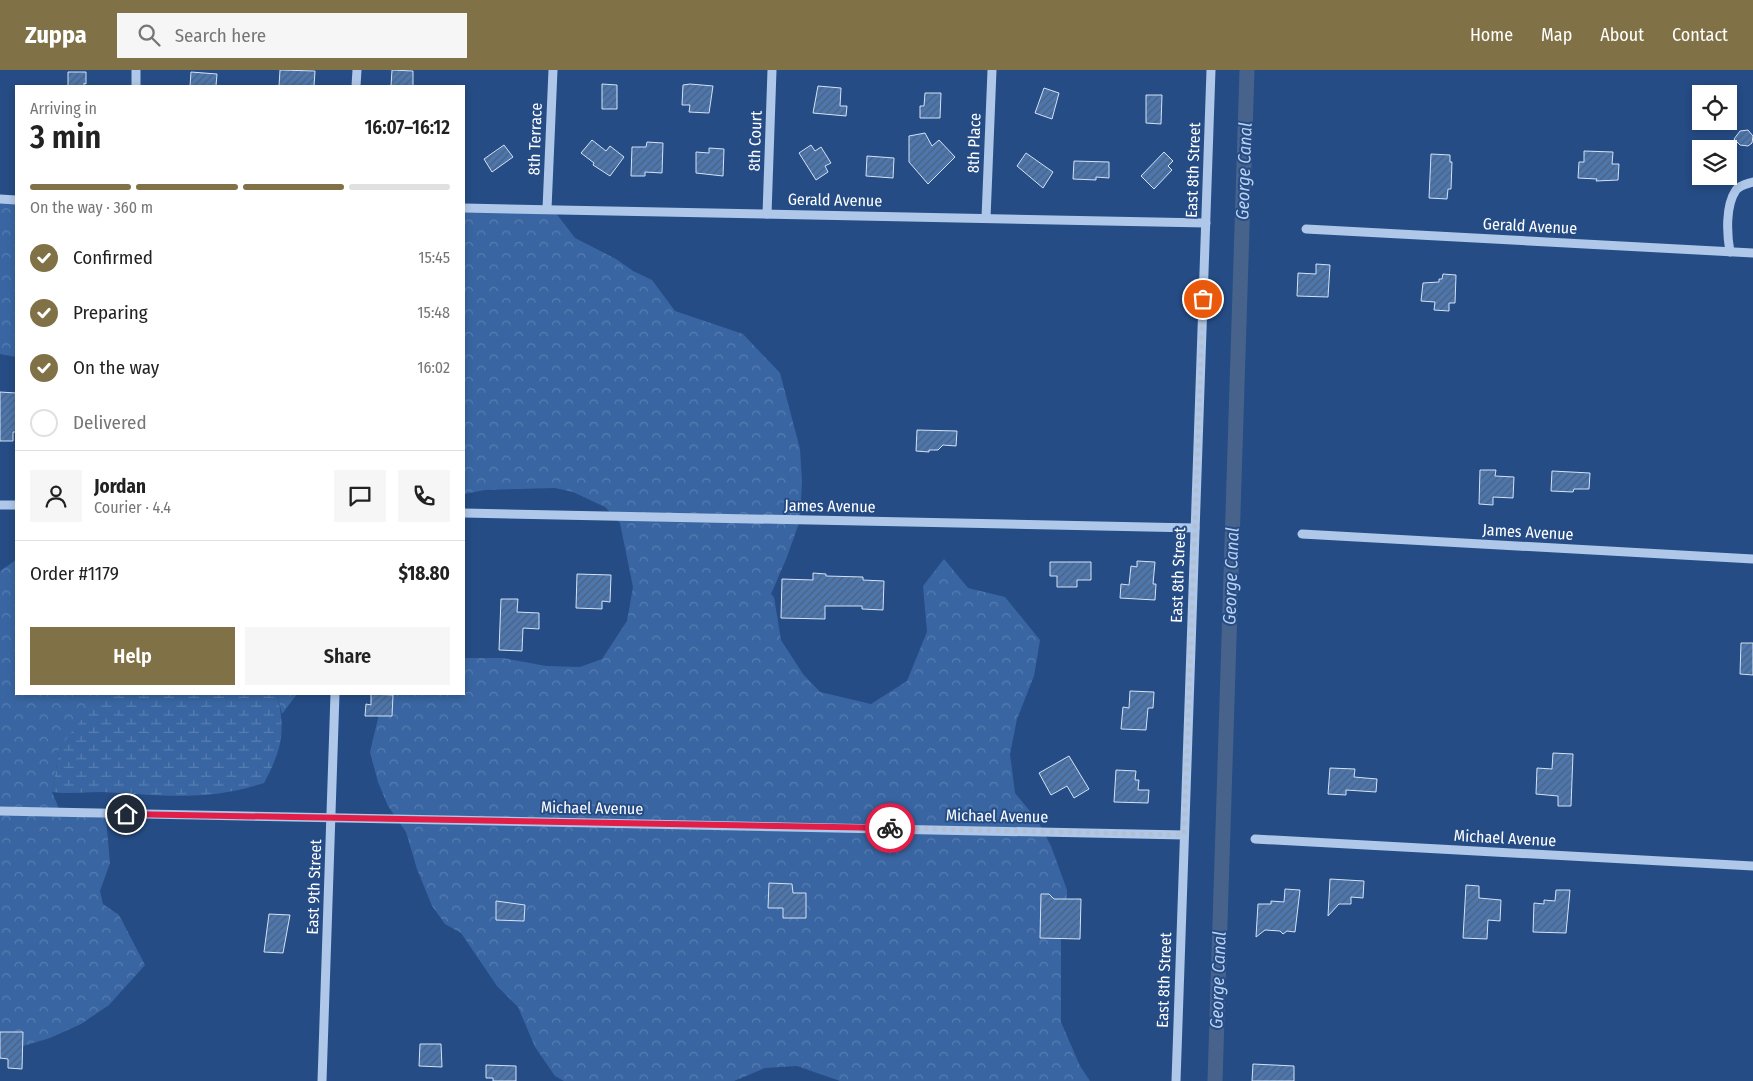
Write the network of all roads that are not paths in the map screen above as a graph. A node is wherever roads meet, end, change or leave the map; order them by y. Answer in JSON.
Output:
{"nodes":[{"id":1,"x":136,"y":70,"type":"edge"},
{"id":2,"x":357,"y":70,"type":"edge"},
{"id":3,"x":553,"y":70,"type":"edge"},
{"id":4,"x":772,"y":70,"type":"edge"},
{"id":5,"x":992,"y":70,"type":"edge"},
{"id":6,"x":1211,"y":70,"type":"edge"},
{"id":7,"x":136,"y":85,"type":"edge"},
{"id":8,"x":356,"y":85,"type":"edge"},
{"id":9,"x":1753,"y":182,"type":"edge"},
{"id":10,"x":0,"y":199,"type":"edge"},
{"id":11,"x":15,"y":200,"type":"edge"},
{"id":12,"x":465,"y":208,"type":"edge"},
{"id":13,"x":547,"y":209,"type":"junction"},
{"id":14,"x":767,"y":214,"type":"junction"},
{"id":15,"x":986,"y":218,"type":"junction"},
{"id":16,"x":1206,"y":223,"type":"junction"},
{"id":17,"x":1306,"y":229,"type":"dead end"},
{"id":18,"x":1730,"y":252,"type":"junction"},
{"id":19,"x":1753,"y":253,"type":"edge"},
{"id":20,"x":0,"y":505,"type":"edge"},
{"id":21,"x":15,"y":505,"type":"edge"},
{"id":22,"x":465,"y":513,"type":"edge"},
{"id":23,"x":1195,"y":528,"type":"junction"},
{"id":24,"x":1302,"y":534,"type":"dead end"},
{"id":25,"x":1753,"y":559,"type":"edge"},
{"id":26,"x":335,"y":695,"type":"edge"},
{"id":27,"x":0,"y":811,"type":"edge"},
{"id":28,"x":332,"y":818,"type":"junction"},
{"id":29,"x":1184,"y":835,"type":"junction"},
{"id":30,"x":1255,"y":839,"type":"dead end"},
{"id":31,"x":1753,"y":866,"type":"edge"},
{"id":32,"x":322,"y":1081,"type":"edge"},
{"id":33,"x":1176,"y":1081,"type":"edge"}],
"edges":[{"from":1,"to":7,"type":"street"},
{"from":2,"to":8,"type":"street"},
{"from":3,"to":13,"type":"street","name":"8th Terrace"},
{"from":4,"to":14,"type":"street","name":"8th Court"},
{"from":5,"to":15,"type":"street","name":"8th Place"},
{"from":6,"to":16,"type":"street","name":"East 8th Street"},
{"from":9,"to":18,"type":"street"},
{"from":10,"to":11,"type":"street"},
{"from":12,"to":13,"type":"street","name":"Gerald Avenue"},
{"from":13,"to":14,"type":"street","name":"Gerald Avenue"},
{"from":14,"to":15,"type":"street","name":"Gerald Avenue"},
{"from":15,"to":16,"type":"street","name":"Gerald Avenue"},
{"from":16,"to":23,"type":"street","name":"East 8th Street"},
{"from":17,"to":18,"type":"street","name":"Gerald Avenue"},
{"from":18,"to":19,"type":"street","name":"Gerald Avenue"},
{"from":20,"to":21,"type":"street"},
{"from":22,"to":23,"type":"street","name":"James Avenue"},
{"from":23,"to":29,"type":"street","name":"East 8th Street"},
{"from":24,"to":25,"type":"street","name":"James Avenue"},
{"from":26,"to":28,"type":"street","name":"East 9th Street"},
{"from":27,"to":28,"type":"street","name":"Michael Avenue"},
{"from":28,"to":29,"type":"street","name":"Michael Avenue"},
{"from":28,"to":32,"type":"street","name":"East 9th Street"},
{"from":29,"to":33,"type":"street","name":"East 8th Street"},
{"from":30,"to":31,"type":"street","name":"Michael Avenue"}]}
